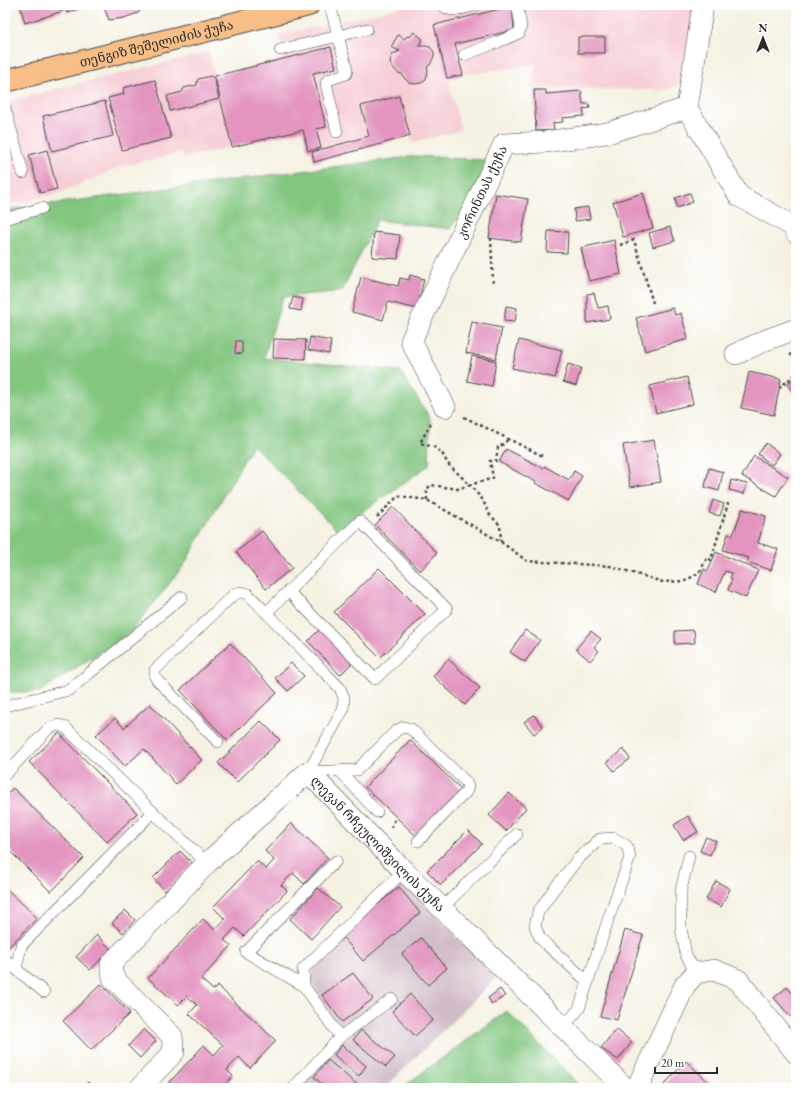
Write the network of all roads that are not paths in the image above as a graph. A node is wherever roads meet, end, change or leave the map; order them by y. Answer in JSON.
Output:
{"nodes":[{"id":1,"x":308,"y":5,"type":"edge"},
{"id":2,"x":330,"y":5,"type":"edge"},
{"id":3,"x":443,"y":5,"type":"edge"},
{"id":4,"x":477,"y":5,"type":"edge"},
{"id":5,"x":517,"y":5,"type":"edge"},
{"id":6,"x":703,"y":5,"type":"edge"},
{"id":7,"x":367,"y":29,"type":"dead end"},
{"id":8,"x":338,"y":36,"type":"junction"},
{"id":9,"x":280,"y":50,"type":"dead end"},
{"id":10,"x":464,"y":55,"type":"dead end"},
{"id":11,"x":5,"y":81,"type":"edge"},
{"id":12,"x":5,"y":108,"type":"edge"},
{"id":13,"x":687,"y":108,"type":"junction"},
{"id":14,"x":338,"y":132,"type":"dead end"},
{"id":15,"x":10,"y":149,"type":"edge"},
{"id":16,"x":23,"y":173,"type":"dead end"},
{"id":17,"x":42,"y":208,"type":"dead end"},
{"id":18,"x":5,"y":219,"type":"edge"},
{"id":19,"x":796,"y":233,"type":"edge"},
{"id":20,"x":796,"y":329,"type":"edge"},
{"id":21,"x":736,"y":354,"type":"dead end"},
{"id":22,"x":443,"y":404,"type":"road end"},
{"id":23,"x":288,"y":591,"type":"junction"},
{"id":24,"x":182,"y":597,"type":"dead end"},
{"id":25,"x":266,"y":613,"type":"junction"},
{"id":26,"x":5,"y":706,"type":"edge"},
{"id":27,"x":218,"y":742,"type":"dead end"},
{"id":28,"x":340,"y":771,"type":"junction"},
{"id":29,"x":308,"y":772,"type":"junction"},
{"id":30,"x":5,"y":775,"type":"edge"},
{"id":31,"x":152,"y":812,"type":"junction"},
{"id":32,"x":377,"y":812,"type":"dead end"},
{"id":33,"x":517,"y":834,"type":"dead end"},
{"id":34,"x":418,"y":841,"type":"dead end"},
{"id":35,"x":689,"y":856,"type":"dead end"},
{"id":36,"x":336,"y":860,"type":"dead end"},
{"id":37,"x":207,"y":863,"type":"junction"},
{"id":38,"x":404,"y":871,"type":"junction"},
{"id":39,"x":442,"y":908,"type":"junction"},
{"id":40,"x":5,"y":959,"type":"edge"},
{"id":41,"x":16,"y":969,"type":"junction"},
{"id":42,"x":696,"y":973,"type":"junction"},
{"id":43,"x":588,"y":982,"type":"junction"},
{"id":44,"x":304,"y":986,"type":"junction"},
{"id":45,"x":44,"y":992,"type":"dead end"},
{"id":46,"x":392,"y":999,"type":"dead end"},
{"id":47,"x":563,"y":1027,"type":"junction"},
{"id":48,"x":340,"y":1037,"type":"junction"},
{"id":49,"x":796,"y":1053,"type":"edge"},
{"id":50,"x":140,"y":1088,"type":"edge"},
{"id":51,"x":293,"y":1088,"type":"edge"},
{"id":52,"x":625,"y":1088,"type":"edge"},
{"id":53,"x":637,"y":1088,"type":"edge"}],
"edges":[{"from":1,"to":11,"type":"main road","name":"თენგიზ შეშელიძის ქუჩა"},
{"from":2,"to":8,"type":"lane"},
{"from":3,"to":4,"type":"lane"},
{"from":5,"to":10,"type":"lane"},
{"from":6,"to":13,"type":"street"},
{"from":7,"to":8,"type":"lane"},
{"from":8,"to":9,"type":"lane"},
{"from":8,"to":14,"type":"lane"},
{"from":12,"to":15,"type":"lane"},
{"from":13,"to":19,"type":"street"},
{"from":13,"to":22,"type":"street","name":"კორინთას ქუჩა"},
{"from":15,"to":16,"type":"lane"},
{"from":17,"to":18,"type":"lane"},
{"from":20,"to":21,"type":"street"},
{"from":23,"to":23,"type":"lane"},
{"from":23,"to":25,"type":"lane"},
{"from":24,"to":26,"type":"lane"},
{"from":25,"to":27,"type":"lane"},
{"from":25,"to":29,"type":"lane"},
{"from":28,"to":29,"type":"lane"},
{"from":28,"to":32,"type":"lane"},
{"from":28,"to":34,"type":"lane"},
{"from":29,"to":37,"type":"street","name":"ლევან რჩეულიშვილის ქუჩა"},
{"from":29,"to":38,"type":"street","name":"ლევან რჩეულიშვილის ქუჩა"},
{"from":30,"to":31,"type":"lane"},
{"from":31,"to":37,"type":"lane"},
{"from":31,"to":41,"type":"lane"},
{"from":33,"to":39,"type":"lane"},
{"from":35,"to":42,"type":"lane"},
{"from":36,"to":44,"type":"lane"},
{"from":37,"to":50,"type":"street","name":"ლევან რჩეულიშვილის ქუჩა"},
{"from":38,"to":39,"type":"street","name":"ლევან რჩეულიშვილის ქუჩა"},
{"from":38,"to":44,"type":"lane"},
{"from":39,"to":47,"type":"street","name":"ლევან რჩეულიშვილის ქუჩა"},
{"from":40,"to":41,"type":"lane"},
{"from":41,"to":45,"type":"lane"},
{"from":42,"to":49,"type":"street"},
{"from":42,"to":53,"type":"street"},
{"from":43,"to":43,"type":"lane"},
{"from":43,"to":47,"type":"lane"},
{"from":44,"to":48,"type":"lane"},
{"from":46,"to":48,"type":"lane"},
{"from":47,"to":52,"type":"street","name":"ლევან რჩეულიშვილის ქუჩა"},
{"from":48,"to":51,"type":"lane"}]}
